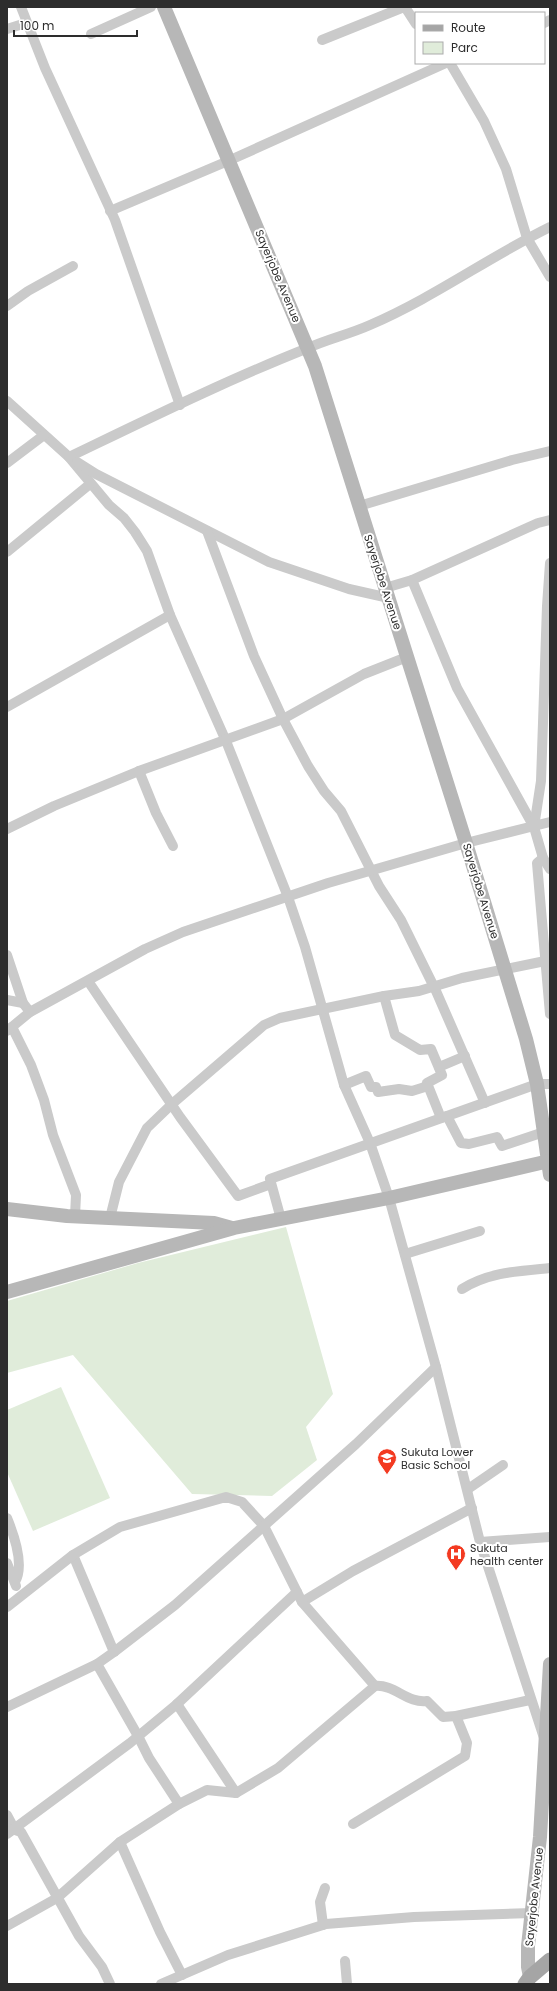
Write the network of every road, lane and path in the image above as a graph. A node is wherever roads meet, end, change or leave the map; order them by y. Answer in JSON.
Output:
{"nodes":[{"id":1,"x":21,"y":7,"type":"edge"},
{"id":2,"x":151,"y":7,"type":"edge"},
{"id":3,"x":164,"y":7,"type":"edge"},
{"id":4,"x":405,"y":7,"type":"edge"},
{"id":5,"x":415,"y":22,"type":"edge"},
{"id":6,"x":26,"y":23,"type":"junction"},
{"id":7,"x":7,"y":29,"type":"edge"},
{"id":8,"x":92,"y":34,"type":"dead end"},
{"id":9,"x":322,"y":40,"type":"dead end"},
{"id":10,"x":445,"y":64,"type":"edge"},
{"id":11,"x":228,"y":161,"type":"junction"},
{"id":12,"x":110,"y":211,"type":"junction"},
{"id":13,"x":550,"y":227,"type":"edge"},
{"id":14,"x":527,"y":238,"type":"junction"},
{"id":15,"x":72,"y":266,"type":"dead end"},
{"id":16,"x":550,"y":277,"type":"edge"},
{"id":17,"x":7,"y":306,"type":"edge"},
{"id":18,"x":308,"y":348,"type":"junction"},
{"id":19,"x":7,"y":401,"type":"edge"},
{"id":20,"x":180,"y":405,"type":"junction"},
{"id":21,"x":44,"y":435,"type":"junction"},
{"id":22,"x":550,"y":451,"type":"edge"},
{"id":23,"x":69,"y":457,"type":"junction"},
{"id":24,"x":7,"y":463,"type":"edge"},
{"id":25,"x":90,"y":484,"type":"junction"},
{"id":26,"x":359,"y":506,"type":"junction"},
{"id":27,"x":550,"y":520,"type":"edge"},
{"id":28,"x":207,"y":531,"type":"junction"},
{"id":29,"x":7,"y":552,"type":"edge"},
{"id":30,"x":550,"y":563,"type":"edge"},
{"id":31,"x":412,"y":580,"type":"junction"},
{"id":32,"x":387,"y":593,"type":"junction"},
{"id":33,"x":548,"y":606,"type":"edge"},
{"id":34,"x":170,"y":615,"type":"junction"},
{"id":35,"x":407,"y":657,"type":"junction"},
{"id":36,"x":7,"y":707,"type":"edge"},
{"id":37,"x":283,"y":719,"type":"junction"},
{"id":38,"x":226,"y":741,"type":"junction"},
{"id":39,"x":139,"y":771,"type":"junction"},
{"id":40,"x":550,"y":822,"type":"edge"},
{"id":41,"x":534,"y":827,"type":"junction"},
{"id":42,"x":7,"y":829,"type":"edge"},
{"id":43,"x":466,"y":843,"type":"junction"},
{"id":44,"x":172,"y":846,"type":"dead end"},
{"id":45,"x":543,"y":858,"type":"junction"},
{"id":46,"x":550,"y":869,"type":"edge"},
{"id":47,"x":371,"y":871,"type":"junction"},
{"id":48,"x":288,"y":896,"type":"junction"},
{"id":49,"x":7,"y":955,"type":"edge"},
{"id":50,"x":548,"y":961,"type":"edge"},
{"id":51,"x":505,"y":968,"type":"junction"},
{"id":52,"x":88,"y":981,"type":"junction"},
{"id":53,"x":434,"y":986,"type":"junction"},
{"id":54,"x":384,"y":996,"type":"junction"},
{"id":55,"x":7,"y":1000,"type":"edge"},
{"id":56,"x":22,"y":1003,"type":"junction"},
{"id":57,"x":323,"y":1009,"type":"junction"},
{"id":58,"x":30,"y":1012,"type":"junction"},
{"id":59,"x":550,"y":1014,"type":"edge"},
{"id":60,"x":10,"y":1029,"type":"edge"},
{"id":61,"x":465,"y":1056,"type":"junction"},
{"id":62,"x":439,"y":1067,"type":"junction"},
{"id":63,"x":344,"y":1084,"type":"junction"},
{"id":64,"x":544,"y":1084,"type":"edge"},
{"id":65,"x":428,"y":1086,"type":"junction"},
{"id":66,"x":485,"y":1103,"type":"junction"},
{"id":67,"x":172,"y":1104,"type":"junction"},
{"id":68,"x":444,"y":1117,"type":"junction"},
{"id":69,"x":544,"y":1132,"type":"junction"},
{"id":70,"x":370,"y":1143,"type":"junction"},
{"id":71,"x":550,"y":1168,"type":"edge"},
{"id":72,"x":271,"y":1184,"type":"junction"},
{"id":73,"x":389,"y":1198,"type":"junction"},
{"id":74,"x":7,"y":1209,"type":"edge"},
{"id":75,"x":75,"y":1216,"type":"junction"},
{"id":76,"x":110,"y":1218,"type":"junction"},
{"id":77,"x":281,"y":1219,"type":"junction"},
{"id":78,"x":234,"y":1228,"type":"junction"},
{"id":79,"x":480,"y":1231,"type":"dead end"},
{"id":80,"x":405,"y":1254,"type":"junction"},
{"id":81,"x":550,"y":1268,"type":"edge"},
{"id":82,"x":462,"y":1289,"type":"dead end"},
{"id":83,"x":7,"y":1292,"type":"edge"},
{"id":84,"x":436,"y":1367,"type":"junction"},
{"id":85,"x":503,"y":1465,"type":"dead end"},
{"id":86,"x":468,"y":1489,"type":"junction"},
{"id":87,"x":472,"y":1508,"type":"junction"},
{"id":88,"x":7,"y":1518,"type":"edge"},
{"id":89,"x":264,"y":1526,"type":"junction"},
{"id":90,"x":550,"y":1537,"type":"edge"},
{"id":91,"x":480,"y":1542,"type":"junction"},
{"id":92,"x":73,"y":1556,"type":"junction"},
{"id":93,"x":7,"y":1563,"type":"edge"},
{"id":94,"x":15,"y":1582,"type":"junction"},
{"id":95,"x":297,"y":1592,"type":"junction"},
{"id":96,"x":20,"y":1596,"type":"junction"},
{"id":97,"x":302,"y":1602,"type":"junction"},
{"id":98,"x":7,"y":1607,"type":"edge"},
{"id":99,"x":114,"y":1652,"type":"junction"},
{"id":100,"x":97,"y":1664,"type":"junction"},
{"id":101,"x":550,"y":1664,"type":"edge"},
{"id":102,"x":375,"y":1686,"type":"junction"},
{"id":103,"x":530,"y":1700,"type":"junction"},
{"id":104,"x":177,"y":1704,"type":"junction"},
{"id":105,"x":7,"y":1707,"type":"edge"},
{"id":106,"x":456,"y":1716,"type":"junction"},
{"id":107,"x":138,"y":1736,"type":"junction"},
{"id":108,"x":548,"y":1746,"type":"edge"},
{"id":109,"x":236,"y":1793,"type":"junction"},
{"id":110,"x":179,"y":1804,"type":"junction"},
{"id":111,"x":7,"y":1815,"type":"edge"},
{"id":112,"x":353,"y":1824,"type":"dead end"},
{"id":113,"x":11,"y":1832,"type":"edge"},
{"id":114,"x":120,"y":1842,"type":"junction"},
{"id":115,"x":325,"y":1888,"type":"dead end"},
{"id":116,"x":57,"y":1898,"type":"junction"},
{"id":117,"x":532,"y":1913,"type":"junction"},
{"id":118,"x":323,"y":1925,"type":"junction"},
{"id":119,"x":7,"y":1926,"type":"edge"},
{"id":120,"x":550,"y":1960,"type":"edge"},
{"id":121,"x":345,"y":1961,"type":"dead end"},
{"id":122,"x":182,"y":1975,"type":"junction"},
{"id":123,"x":527,"y":1980,"type":"edge"},
{"id":124,"x":110,"y":1984,"type":"edge"},
{"id":125,"x":161,"y":1984,"type":"edge"},
{"id":126,"x":347,"y":1984,"type":"edge"}],
"edges":[{"from":1,"to":6,"type":"street"},
{"from":2,"to":8,"type":"street"},
{"from":3,"to":11,"type":"street","name":"Sayerjobe Avenue"},
{"from":4,"to":5,"type":"street"},
{"from":4,"to":9,"type":"street"},
{"from":6,"to":7,"type":"street"},
{"from":6,"to":12,"type":"street"},
{"from":10,"to":11,"type":"street"},
{"from":10,"to":14,"type":"street"},
{"from":11,"to":12,"type":"street"},
{"from":11,"to":18,"type":"street","name":"Sayerjobe Avenue"},
{"from":12,"to":20,"type":"street"},
{"from":13,"to":14,"type":"street"},
{"from":14,"to":16,"type":"street"},
{"from":14,"to":18,"type":"street"},
{"from":15,"to":17,"type":"street"},
{"from":18,"to":20,"type":"street"},
{"from":18,"to":26,"type":"street","name":"Sayerjobe Avenue"},
{"from":19,"to":21,"type":"street"},
{"from":20,"to":23,"type":"street"},
{"from":21,"to":23,"type":"street"},
{"from":21,"to":24,"type":"street"},
{"from":22,"to":26,"type":"street"},
{"from":23,"to":25,"type":"street"},
{"from":23,"to":28,"type":"street"},
{"from":25,"to":29,"type":"street"},
{"from":25,"to":34,"type":"street"},
{"from":26,"to":32,"type":"street","name":"Sayerjobe Avenue"},
{"from":27,"to":31,"type":"street"},
{"from":28,"to":32,"type":"street"},
{"from":28,"to":37,"type":"street"},
{"from":30,"to":33,"type":"street"},
{"from":31,"to":32,"type":"street"},
{"from":31,"to":41,"type":"street"},
{"from":32,"to":35,"type":"street","name":"Sayerjobe Avenue"},
{"from":33,"to":41,"type":"street"},
{"from":34,"to":36,"type":"street"},
{"from":34,"to":38,"type":"street"},
{"from":35,"to":37,"type":"street"},
{"from":35,"to":43,"type":"street","name":"Sayerjobe Avenue"},
{"from":37,"to":38,"type":"street"},
{"from":37,"to":47,"type":"street"},
{"from":38,"to":39,"type":"street"},
{"from":38,"to":48,"type":"street"},
{"from":39,"to":42,"type":"street"},
{"from":39,"to":44,"type":"street"},
{"from":40,"to":41,"type":"street"},
{"from":41,"to":43,"type":"street"},
{"from":41,"to":45,"type":"street"},
{"from":43,"to":47,"type":"street"},
{"from":43,"to":51,"type":"street","name":"Sayerjobe Avenue"},
{"from":45,"to":46,"type":"street"},
{"from":45,"to":50,"type":"street"},
{"from":47,"to":48,"type":"street"},
{"from":47,"to":53,"type":"street"},
{"from":48,"to":52,"type":"street"},
{"from":48,"to":57,"type":"street"},
{"from":49,"to":56,"type":"street"},
{"from":50,"to":51,"type":"street"},
{"from":50,"to":59,"type":"street"},
{"from":51,"to":53,"type":"street"},
{"from":51,"to":64,"type":"street","name":"Sayerjobe Avenue"},
{"from":52,"to":58,"type":"street"},
{"from":52,"to":67,"type":"street"},
{"from":53,"to":54,"type":"street"},
{"from":53,"to":61,"type":"street"},
{"from":54,"to":57,"type":"street"},
{"from":54,"to":62,"type":"street"},
{"from":55,"to":56,"type":"street"},
{"from":56,"to":58,"type":"street"},
{"from":57,"to":63,"type":"street"},
{"from":57,"to":67,"type":"street"},
{"from":58,"to":60,"type":"street"},
{"from":60,"to":75,"type":"street"},
{"from":61,"to":62,"type":"street"},
{"from":61,"to":66,"type":"street"},
{"from":62,"to":65,"type":"street"},
{"from":63,"to":65,"type":"street"},
{"from":63,"to":70,"type":"street"},
{"from":64,"to":66,"type":"street"},
{"from":64,"to":69,"type":"street","name":"Sayerjobe Avenue"},
{"from":65,"to":68,"type":"street"},
{"from":66,"to":68,"type":"street"},
{"from":67,"to":72,"type":"street"},
{"from":67,"to":76,"type":"street"},
{"from":68,"to":69,"type":"street"},
{"from":68,"to":70,"type":"street"},
{"from":69,"to":71,"type":"street","name":"Sayerjobe Avenue"},
{"from":70,"to":72,"type":"street"},
{"from":70,"to":73,"type":"street"},
{"from":71,"to":73,"type":"street"},
{"from":72,"to":77,"type":"street"},
{"from":73,"to":77,"type":"street"},
{"from":73,"to":80,"type":"street"},
{"from":74,"to":75,"type":"street"},
{"from":75,"to":76,"type":"street"},
{"from":76,"to":78,"type":"street"},
{"from":77,"to":78,"type":"street"},
{"from":78,"to":83,"type":"street"},
{"from":79,"to":80,"type":"street"},
{"from":80,"to":84,"type":"street"},
{"from":81,"to":82,"type":"street"},
{"from":84,"to":86,"type":"street"},
{"from":84,"to":89,"type":"street"},
{"from":85,"to":86,"type":"street"},
{"from":86,"to":87,"type":"street"},
{"from":87,"to":91,"type":"street"},
{"from":87,"to":97,"type":"street"},
{"from":88,"to":94,"type":"street"},
{"from":89,"to":92,"type":"street"},
{"from":89,"to":95,"type":"street"},
{"from":89,"to":99,"type":"street"},
{"from":90,"to":91,"type":"street"},
{"from":91,"to":103,"type":"street"},
{"from":92,"to":96,"type":"street"},
{"from":92,"to":99,"type":"street"},
{"from":93,"to":94,"type":"street"},
{"from":94,"to":96,"type":"street"},
{"from":95,"to":97,"type":"street"},
{"from":95,"to":104,"type":"street"},
{"from":96,"to":98,"type":"street"},
{"from":97,"to":102,"type":"street"},
{"from":99,"to":100,"type":"street"},
{"from":100,"to":105,"type":"street"},
{"from":100,"to":107,"type":"street"},
{"from":101,"to":108,"type":"street","name":"Sayerjobe Avenue"},
{"from":102,"to":106,"type":"street"},
{"from":102,"to":109,"type":"street"},
{"from":103,"to":106,"type":"street"},
{"from":103,"to":108,"type":"street"},
{"from":104,"to":107,"type":"street"},
{"from":104,"to":109,"type":"street"},
{"from":106,"to":112,"type":"street"},
{"from":107,"to":110,"type":"street"},
{"from":107,"to":113,"type":"street"},
{"from":108,"to":117,"type":"street","name":"Sayerjobe Avenue"},
{"from":109,"to":110,"type":"street"},
{"from":110,"to":114,"type":"street"},
{"from":111,"to":113,"type":"street"},
{"from":113,"to":116,"type":"street"},
{"from":114,"to":116,"type":"street"},
{"from":114,"to":122,"type":"street"},
{"from":115,"to":118,"type":"street"},
{"from":116,"to":119,"type":"street"},
{"from":116,"to":124,"type":"street"},
{"from":117,"to":118,"type":"street"},
{"from":117,"to":123,"type":"street","name":"Sayerjobe Avenue"},
{"from":118,"to":122,"type":"street"},
{"from":120,"to":123,"type":"main road"},
{"from":121,"to":126,"type":"street"},
{"from":122,"to":125,"type":"street"}]}
